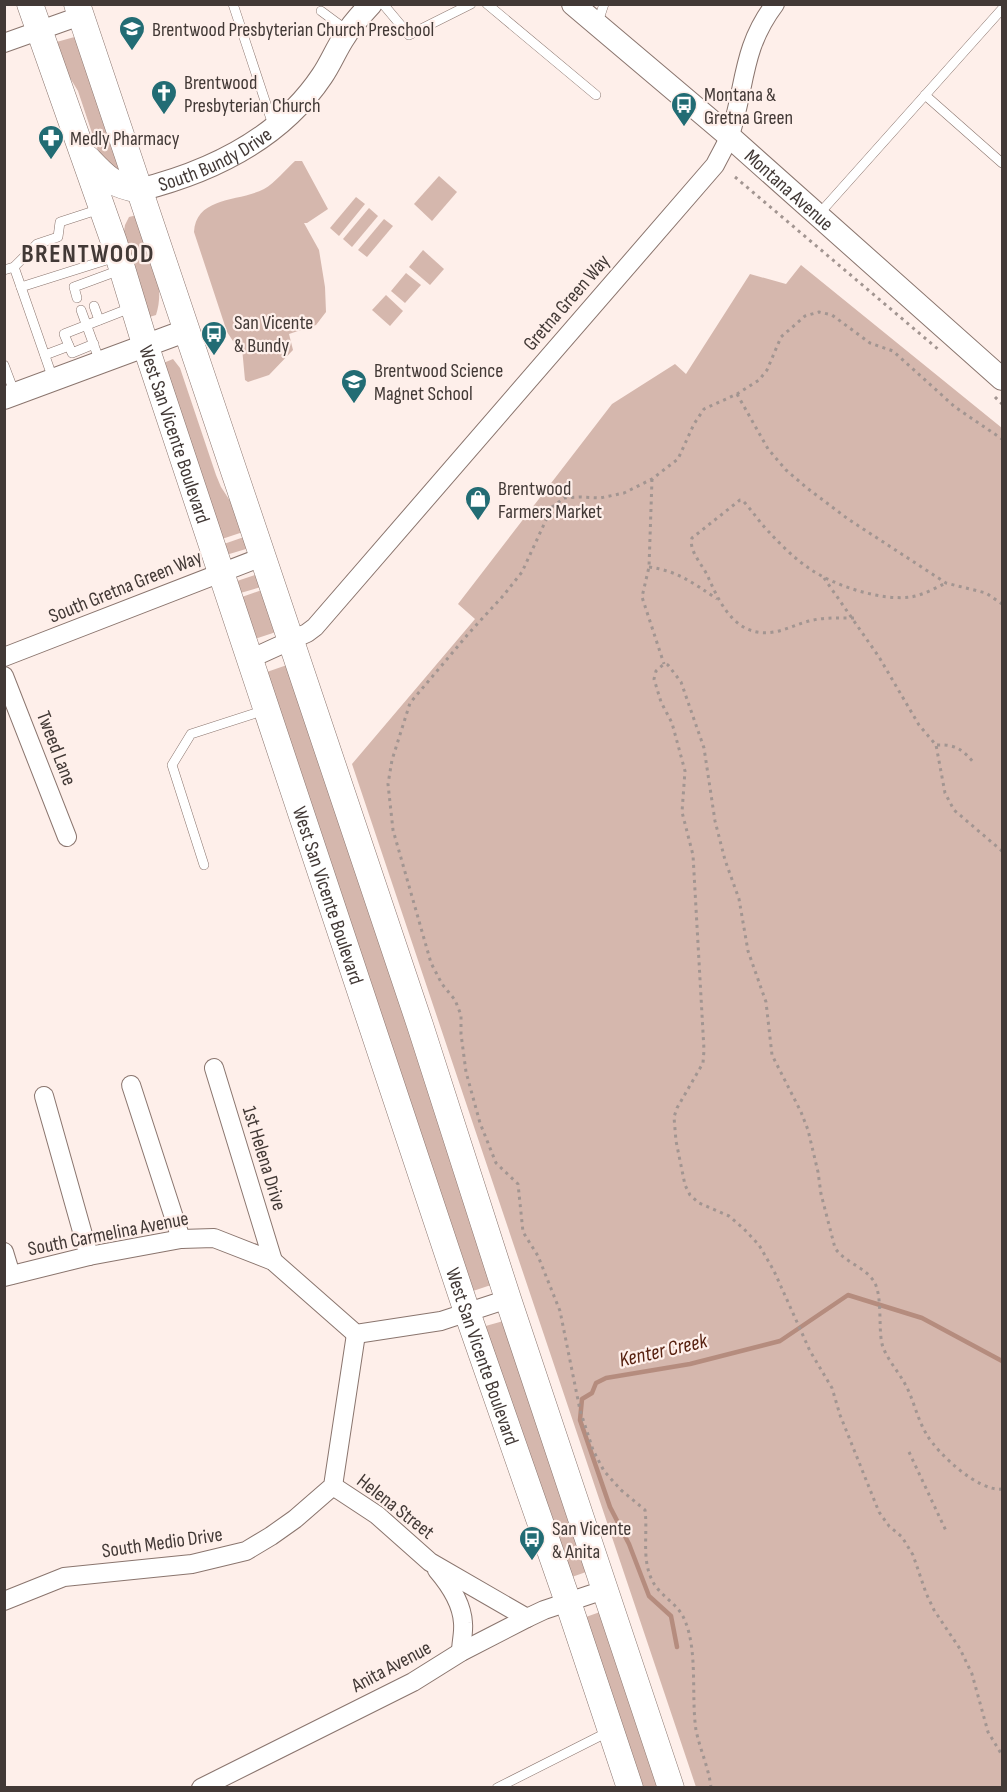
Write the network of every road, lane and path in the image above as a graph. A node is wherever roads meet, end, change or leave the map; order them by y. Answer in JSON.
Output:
{"nodes":[{"id":1,"x":30,"y":4,"type":"edge"},
{"id":2,"x":233,"y":4,"type":"edge"},
{"id":3,"x":371,"y":4,"type":"edge"},
{"id":4,"x":383,"y":4,"type":"edge"},
{"id":5,"x":471,"y":4,"type":"edge"},
{"id":6,"x":488,"y":4,"type":"edge"},
{"id":7,"x":573,"y":4,"type":"edge"},
{"id":8,"x":775,"y":4,"type":"edge"},
{"id":9,"x":1002,"y":9,"type":"edge"},
{"id":10,"x":78,"y":10,"type":"edge"},
{"id":11,"x":321,"y":11,"type":"dead end"},
{"id":12,"x":601,"y":15,"type":"edge"},
{"id":13,"x":39,"y":30,"type":"junction"},
{"id":14,"x":348,"y":31,"type":"junction"},
{"id":15,"x":4,"y":43,"type":"edge"},
{"id":16,"x":596,"y":95,"type":"dead end"},
{"id":17,"x":925,"y":95,"type":"junction"},
{"id":18,"x":274,"y":130,"type":"junction"},
{"id":19,"x":729,"y":136,"type":"junction"},
{"id":20,"x":83,"y":154,"type":"junction"},
{"id":21,"x":1002,"y":164,"type":"edge"},
{"id":22,"x":735,"y":177,"type":"dead end"},
{"id":23,"x":139,"y":190,"type":"junction"},
{"id":24,"x":102,"y":208,"type":"junction"},
{"id":25,"x":817,"y":216,"type":"junction"},
{"id":26,"x":118,"y":256,"type":"junction"},
{"id":27,"x":9,"y":268,"type":"edge"},
{"id":28,"x":87,"y":283,"type":"junction"},
{"id":29,"x":21,"y":287,"type":"junction"},
{"id":30,"x":90,"y":294,"type":"dead end"},
{"id":31,"x":77,"y":298,"type":"dead end"},
{"id":32,"x":94,"y":306,"type":"dead end"},
{"id":33,"x":134,"y":307,"type":"junction"},
{"id":34,"x":81,"y":310,"type":"dead end"},
{"id":35,"x":99,"y":320,"type":"junction"},
{"id":36,"x":86,"y":324,"type":"junction"},
{"id":37,"x":186,"y":331,"type":"junction"},
{"id":38,"x":145,"y":344,"type":"junction"},
{"id":39,"x":69,"y":346,"type":"junction"},
{"id":40,"x":940,"y":351,"type":"dead end"},
{"id":41,"x":97,"y":353,"type":"junction"},
{"id":42,"x":45,"y":355,"type":"junction"},
{"id":43,"x":4,"y":366,"type":"edge"},
{"id":44,"x":53,"y":380,"type":"junction"},
{"id":45,"x":998,"y":388,"type":"edge"},
{"id":46,"x":737,"y":394,"type":"junction"},
{"id":47,"x":10,"y":396,"type":"edge"},
{"id":48,"x":1002,"y":404,"type":"edge"},
{"id":49,"x":1002,"y":439,"type":"edge"},
{"id":50,"x":652,"y":479,"type":"junction"},
{"id":51,"x":262,"y":557,"type":"junction"},
{"id":52,"x":649,"y":567,"type":"junction"},
{"id":53,"x":220,"y":572,"type":"junction"},
{"id":54,"x":824,"y":578,"type":"junction"},
{"id":55,"x":946,"y":583,"type":"junction"},
{"id":56,"x":718,"y":600,"type":"junction"},
{"id":57,"x":1002,"y":604,"type":"edge"},
{"id":58,"x":854,"y":618,"type":"junction"},
{"id":59,"x":290,"y":641,"type":"junction"},
{"id":60,"x":4,"y":657,"type":"edge"},
{"id":61,"x":250,"y":659,"type":"junction"},
{"id":62,"x":664,"y":664,"type":"junction"},
{"id":63,"x":4,"y":676,"type":"edge"},
{"id":64,"x":267,"y":709,"type":"junction"},
{"id":65,"x":936,"y":745,"type":"junction"},
{"id":66,"x":975,"y":764,"type":"dead end"},
{"id":67,"x":67,"y":837,"type":"dead end"},
{"id":68,"x":1002,"y":852,"type":"edge"},
{"id":69,"x":204,"y":865,"type":"dead end"},
{"id":70,"x":214,"y":1068,"type":"dead end"},
{"id":71,"x":131,"y":1085,"type":"dead end"},
{"id":72,"x":44,"y":1096,"type":"dead end"},
{"id":73,"x":181,"y":1239,"type":"junction"},
{"id":74,"x":4,"y":1252,"type":"edge"},
{"id":75,"x":89,"y":1256,"type":"junction"},
{"id":76,"x":273,"y":1261,"type":"junction"},
{"id":77,"x":8,"y":1276,"type":"edge"},
{"id":78,"x":508,"y":1299,"type":"junction"},
{"id":79,"x":467,"y":1312,"type":"junction"},
{"id":80,"x":356,"y":1334,"type":"junction"},
{"id":81,"x":909,"y":1452,"type":"dead end"},
{"id":82,"x":333,"y":1486,"type":"junction"},
{"id":83,"x":1002,"y":1489,"type":"edge"},
{"id":84,"x":947,"y":1533,"type":"dead end"},
{"id":85,"x":430,"y":1562,"type":"junction"},
{"id":86,"x":604,"y":1590,"type":"junction"},
{"id":87,"x":4,"y":1601,"type":"edge"},
{"id":88,"x":568,"y":1602,"type":"junction"},
{"id":89,"x":527,"y":1618,"type":"junction"},
{"id":90,"x":461,"y":1652,"type":"junction"},
{"id":91,"x":610,"y":1731,"type":"junction"},
{"id":92,"x":1002,"y":1755,"type":"edge"},
{"id":93,"x":201,"y":1788,"type":"edge"},
{"id":94,"x":497,"y":1788,"type":"edge"},
{"id":95,"x":630,"y":1788,"type":"edge"},
{"id":96,"x":671,"y":1788,"type":"edge"},
{"id":97,"x":711,"y":1788,"type":"edge"}],
"edges":[{"from":1,"to":13,"type":"main road","name":"West San Vicente Boulevard"},
{"from":2,"to":18,"type":"lane"},
{"from":3,"to":14,"type":"street","name":"South Bundy Drive"},
{"from":4,"to":5,"type":"lane"},
{"from":6,"to":16,"type":"lane"},
{"from":7,"to":12,"type":"street","name":"Montana Avenue"},
{"from":8,"to":19,"type":"street","name":"Gretna Green Way"},
{"from":9,"to":17,"type":"lane"},
{"from":10,"to":13,"type":"street"},
{"from":10,"to":23,"type":"main road","name":"West San Vicente Boulevard"},
{"from":11,"to":14,"type":"lane"},
{"from":12,"to":19,"type":"street","name":"Montana Avenue"},
{"from":13,"to":15,"type":"street"},
{"from":13,"to":20,"type":"main road","name":"West San Vicente Boulevard"},
{"from":14,"to":18,"type":"street","name":"South Bundy Drive"},
{"from":17,"to":21,"type":"lane"},
{"from":17,"to":25,"type":"lane"},
{"from":18,"to":23,"type":"street","name":"South Bundy Drive"},
{"from":19,"to":25,"type":"street","name":"Montana Avenue"},
{"from":19,"to":59,"type":"street","name":"Gretna Green Way"},
{"from":20,"to":23,"type":"main road"},
{"from":20,"to":24,"type":"main road","name":"West San Vicente Boulevard"},
{"from":22,"to":40,"type":"path"},
{"from":23,"to":26,"type":"main road"},
{"from":23,"to":37,"type":"main road","name":"West San Vicente Boulevard"},
{"from":24,"to":26,"type":"main road","name":"West San Vicente Boulevard"},
{"from":24,"to":27,"type":"lane"},
{"from":25,"to":45,"type":"street","name":"Montana Avenue"},
{"from":26,"to":28,"type":"lane"},
{"from":26,"to":29,"type":"lane"},
{"from":26,"to":33,"type":"main road","name":"West San Vicente Boulevard"},
{"from":27,"to":29,"type":"lane"},
{"from":28,"to":30,"type":"lane"},
{"from":28,"to":31,"type":"lane"},
{"from":29,"to":42,"type":"lane"},
{"from":32,"to":35,"type":"lane"},
{"from":33,"to":35,"type":"lane"},
{"from":33,"to":38,"type":"main road","name":"West San Vicente Boulevard"},
{"from":34,"to":36,"type":"lane"},
{"from":35,"to":36,"type":"lane"},
{"from":36,"to":39,"type":"lane"},
{"from":36,"to":41,"type":"lane"},
{"from":37,"to":38,"type":"street"},
{"from":37,"to":51,"type":"main road","name":"West San Vicente Boulevard"},
{"from":38,"to":41,"type":"street"},
{"from":38,"to":53,"type":"main road","name":"West San Vicente Boulevard"},
{"from":39,"to":41,"type":"lane"},
{"from":39,"to":42,"type":"lane"},
{"from":41,"to":44,"type":"street"},
{"from":42,"to":44,"type":"lane"},
{"from":43,"to":47,"type":"lane"},
{"from":44,"to":47,"type":"street"},
{"from":45,"to":48,"type":"path"},
{"from":46,"to":49,"type":"path"},
{"from":46,"to":50,"type":"path"},
{"from":46,"to":55,"type":"path"},
{"from":50,"to":52,"type":"path"},
{"from":50,"to":97,"type":"path"},
{"from":51,"to":53,"type":"street","name":"South Gretna Green Way"},
{"from":51,"to":59,"type":"main road","name":"West San Vicente Boulevard"},
{"from":52,"to":56,"type":"path"},
{"from":52,"to":62,"type":"path"},
{"from":53,"to":60,"type":"street","name":"South Gretna Green Way"},
{"from":53,"to":61,"type":"main road","name":"West San Vicente Boulevard"},
{"from":54,"to":55,"type":"path"},
{"from":54,"to":56,"type":"path"},
{"from":54,"to":58,"type":"path"},
{"from":55,"to":57,"type":"path"},
{"from":56,"to":58,"type":"path"},
{"from":58,"to":65,"type":"path"},
{"from":59,"to":61,"type":"street","name":"Gretna Green Way"},
{"from":59,"to":78,"type":"main road","name":"West San Vicente Boulevard"},
{"from":61,"to":64,"type":"main road","name":"West San Vicente Boulevard"},
{"from":62,"to":83,"type":"path"},
{"from":62,"to":92,"type":"path"},
{"from":63,"to":67,"type":"street","name":"Tweed Lane"},
{"from":64,"to":69,"type":"lane"},
{"from":64,"to":79,"type":"main road","name":"West San Vicente Boulevard"},
{"from":65,"to":66,"type":"path"},
{"from":65,"to":68,"type":"path"},
{"from":70,"to":76,"type":"street","name":"1st Helena Drive"},
{"from":71,"to":73,"type":"street"},
{"from":72,"to":75,"type":"street"},
{"from":73,"to":75,"type":"street","name":"South Carmelina Avenue"},
{"from":73,"to":76,"type":"street","name":"South Carmelina Avenue"},
{"from":74,"to":77,"type":"street"},
{"from":75,"to":77,"type":"street","name":"South Carmelina Avenue"},
{"from":76,"to":80,"type":"street","name":"South Carmelina Avenue"},
{"from":78,"to":79,"type":"street"},
{"from":78,"to":86,"type":"main road","name":"West San Vicente Boulevard"},
{"from":79,"to":80,"type":"street"},
{"from":79,"to":88,"type":"main road","name":"West San Vicente Boulevard"},
{"from":80,"to":82,"type":"street"},
{"from":81,"to":84,"type":"path"},
{"from":82,"to":85,"type":"street","name":"Helena Street"},
{"from":82,"to":87,"type":"street","name":"South Medio Drive"},
{"from":85,"to":89,"type":"street","name":"Helena Street"},
{"from":85,"to":90,"type":"street","name":"Helena Street"},
{"from":86,"to":88,"type":"street","name":"Anita Avenue"},
{"from":86,"to":96,"type":"main road","name":"West San Vicente Boulevard"},
{"from":88,"to":89,"type":"street","name":"Anita Avenue"},
{"from":88,"to":91,"type":"main road","name":"West San Vicente Boulevard"},
{"from":89,"to":90,"type":"street","name":"Anita Avenue"},
{"from":90,"to":93,"type":"street","name":"Anita Avenue"},
{"from":91,"to":94,"type":"lane"},
{"from":91,"to":95,"type":"main road","name":"West San Vicente Boulevard"}]}
